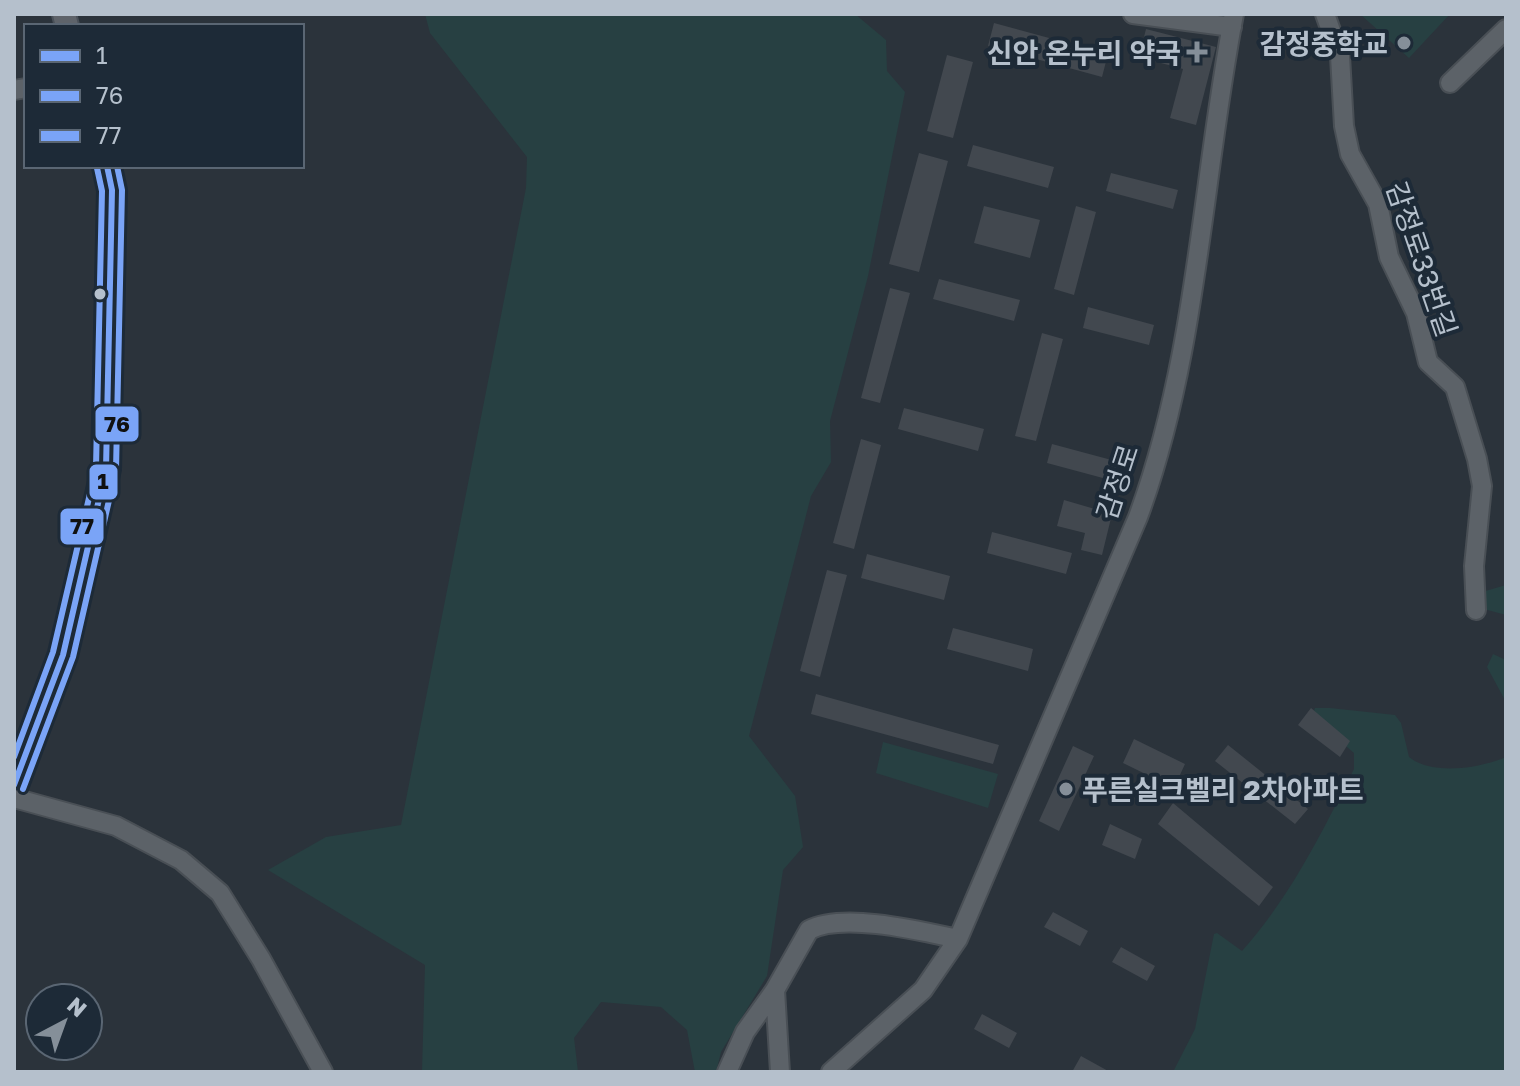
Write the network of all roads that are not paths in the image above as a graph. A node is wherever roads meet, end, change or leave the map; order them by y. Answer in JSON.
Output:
{"nodes":[{"id":1,"x":1133,"y":14,"type":"edge"},
{"id":2,"x":1325,"y":14,"type":"edge"},
{"id":3,"x":1233,"y":21,"type":"edge"},
{"id":4,"x":1506,"y":29,"type":"edge"},
{"id":5,"x":1450,"y":83,"type":"dead end"},
{"id":6,"x":107,"y":168,"type":"edge"},
{"id":7,"x":1476,"y":610,"type":"dead end"},
{"id":8,"x":14,"y":785,"type":"edge"},
{"id":9,"x":14,"y":798,"type":"edge"},
{"id":10,"x":958,"y":939,"type":"junction"},
{"id":11,"x":775,"y":990,"type":"junction"},
{"id":12,"x":323,"y":1072,"type":"edge"},
{"id":13,"x":727,"y":1072,"type":"edge"},
{"id":14,"x":780,"y":1072,"type":"edge"},
{"id":15,"x":831,"y":1072,"type":"edge"}],
"edges":[{"from":1,"to":3,"type":"street"},
{"from":2,"to":7,"type":"street","name":"감정로33번길"},
{"from":3,"to":10,"type":"street","name":"감정로"},
{"from":4,"to":5,"type":"street"},
{"from":6,"to":8,"type":"main road"},
{"from":9,"to":12,"type":"street"},
{"from":10,"to":11,"type":"street"},
{"from":10,"to":15,"type":"street","name":"감정로"},
{"from":11,"to":13,"type":"street"},
{"from":11,"to":14,"type":"street"}]}
